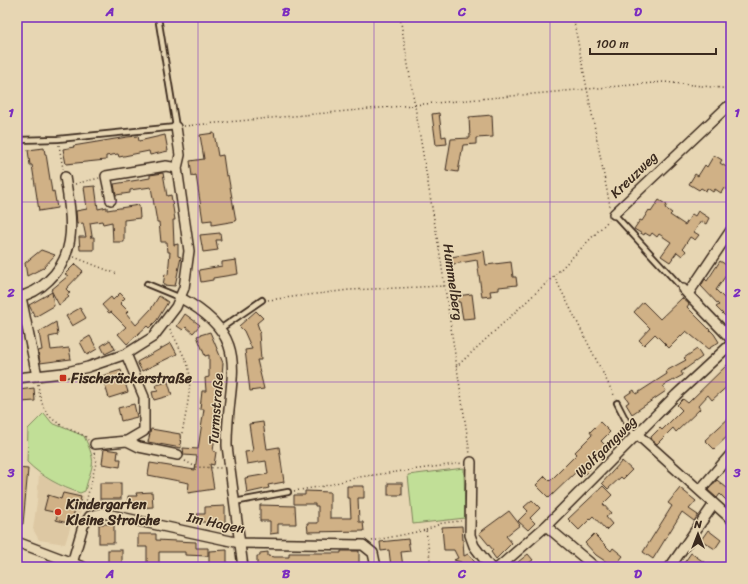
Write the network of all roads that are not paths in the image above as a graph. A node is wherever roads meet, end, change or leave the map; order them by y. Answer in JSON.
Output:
{"nodes":[{"id":1,"x":158,"y":17,"type":"edge"},
{"id":2,"x":731,"y":106,"type":"edge"},
{"id":3,"x":176,"y":127,"type":"junction"},
{"id":4,"x":17,"y":140,"type":"edge"},
{"id":5,"x":177,"y":168,"type":"junction"},
{"id":6,"x":66,"y":182,"type":"road end"},
{"id":7,"x":111,"y":200,"type":"dead end"},
{"id":8,"x":614,"y":214,"type":"joint"},
{"id":9,"x":731,"y":230,"type":"edge"},
{"id":10,"x":147,"y":284,"type":"dead end"},
{"id":11,"x":685,"y":291,"type":"junction"},
{"id":12,"x":19,"y":297,"type":"edge"},
{"id":13,"x":181,"y":298,"type":"junction"},
{"id":14,"x":262,"y":300,"type":"road end"},
{"id":15,"x":220,"y":328,"type":"junction"},
{"id":16,"x":731,"y":338,"type":"edge"},
{"id":17,"x":731,"y":344,"type":"edge"},
{"id":18,"x":126,"y":354,"type":"junction"},
{"id":19,"x":37,"y":376,"type":"junction"},
{"id":20,"x":17,"y":378,"type":"edge"},
{"id":21,"x":617,"y":403,"type":"road end"},
{"id":22,"x":636,"y":436,"type":"junction"},
{"id":23,"x":127,"y":441,"type":"junction"},
{"id":24,"x":93,"y":445,"type":"road end"},
{"id":25,"x":731,"y":454,"type":"edge"},
{"id":26,"x":178,"y":455,"type":"road end"},
{"id":27,"x":471,"y":462,"type":"road end"},
{"id":28,"x":700,"y":490,"type":"junction"},
{"id":29,"x":288,"y":492,"type":"road end"},
{"id":30,"x":234,"y":502,"type":"junction"},
{"id":31,"x":714,"y":504,"type":"junction"},
{"id":32,"x":731,"y":519,"type":"edge"},
{"id":33,"x":546,"y":526,"type":"junction"},
{"id":34,"x":17,"y":542,"type":"edge"},
{"id":35,"x":240,"y":543,"type":"junction"},
{"id":36,"x":71,"y":565,"type":"edge"},
{"id":37,"x":589,"y":565,"type":"edge"},
{"id":38,"x":84,"y":567,"type":"edge"},
{"id":39,"x":243,"y":567,"type":"edge"},
{"id":40,"x":376,"y":567,"type":"edge"},
{"id":41,"x":490,"y":567,"type":"edge"},
{"id":42,"x":499,"y":567,"type":"edge"},
{"id":43,"x":670,"y":567,"type":"edge"}],
"edges":[{"from":1,"to":3,"type":"lane"},
{"from":2,"to":8,"type":"street","name":"Kreuzweg"},
{"from":3,"to":4,"type":"lane"},
{"from":3,"to":5,"type":"street"},
{"from":5,"to":7,"type":"street"},
{"from":5,"to":13,"type":"street"},
{"from":6,"to":12,"type":"street"},
{"from":8,"to":11,"type":"lane","name":"Kreuzweg"},
{"from":9,"to":11,"type":"street"},
{"from":10,"to":13,"type":"lane"},
{"from":11,"to":16,"type":"street"},
{"from":12,"to":19,"type":"street"},
{"from":13,"to":15,"type":"street","name":"Turmstraße"},
{"from":13,"to":18,"type":"street"},
{"from":14,"to":15,"type":"lane"},
{"from":15,"to":30,"type":"street","name":"Turmstraße"},
{"from":17,"to":22,"type":"street","name":"Wolfgangweg"},
{"from":18,"to":19,"type":"street"},
{"from":18,"to":23,"type":"street"},
{"from":19,"to":20,"type":"street"},
{"from":21,"to":22,"type":"lane"},
{"from":22,"to":28,"type":"street"},
{"from":22,"to":33,"type":"street","name":"Wolfgangweg"},
{"from":23,"to":24,"type":"street"},
{"from":23,"to":26,"type":"street"},
{"from":25,"to":28,"type":"street"},
{"from":27,"to":41,"type":"street"},
{"from":28,"to":31,"type":"street"},
{"from":29,"to":30,"type":"lane"},
{"from":30,"to":35,"type":"street","name":"Turmstraße"},
{"from":31,"to":32,"type":"street"},
{"from":31,"to":43,"type":"street"},
{"from":33,"to":37,"type":"street"},
{"from":33,"to":42,"type":"street","name":"Wolfgangweg"},
{"from":34,"to":36,"type":"street"},
{"from":35,"to":36,"type":"street","name":"Im Hagen"},
{"from":35,"to":39,"type":"street","name":"Turmstraße"},
{"from":35,"to":40,"type":"street","name":"Im Hagen"},
{"from":36,"to":38,"type":"street"}]}
